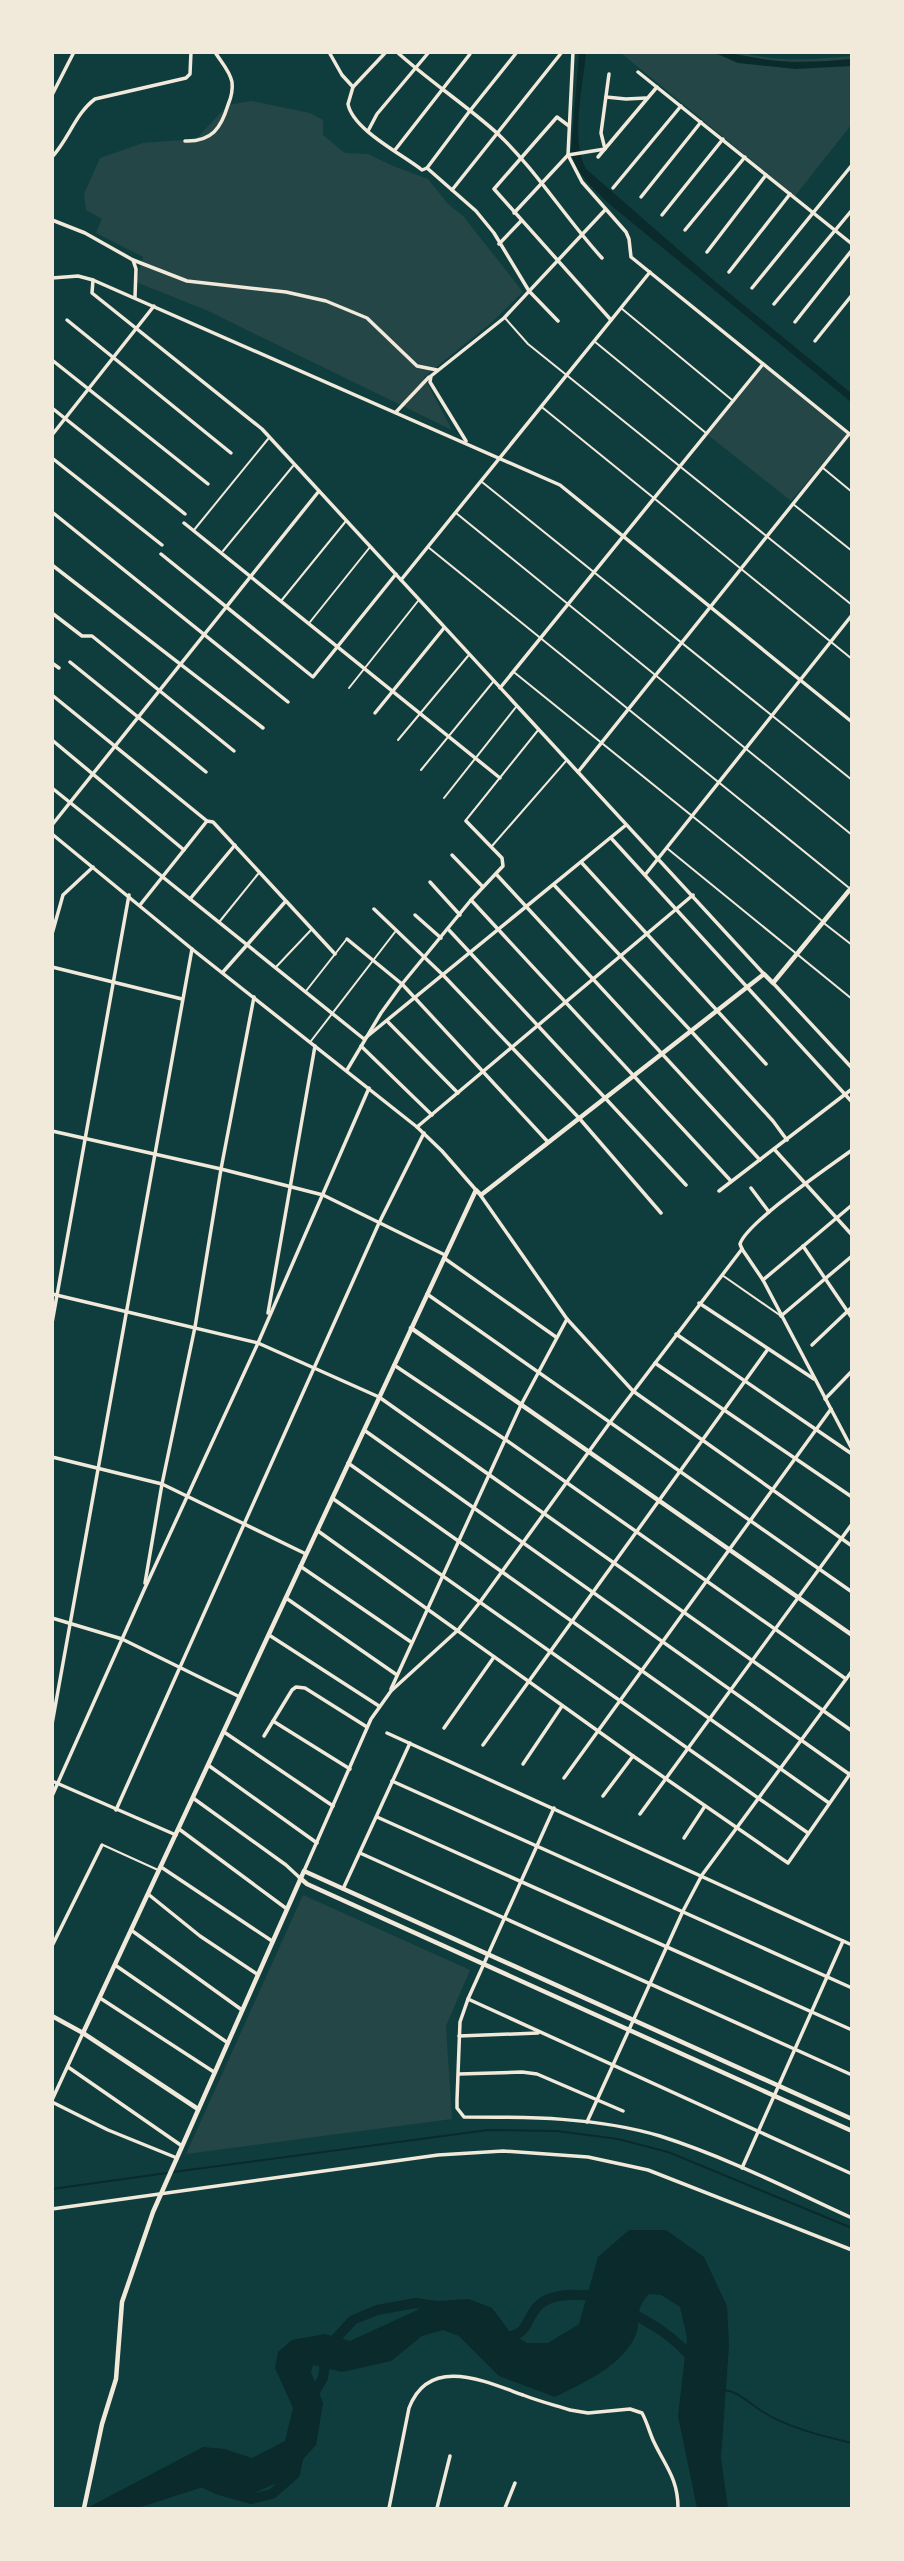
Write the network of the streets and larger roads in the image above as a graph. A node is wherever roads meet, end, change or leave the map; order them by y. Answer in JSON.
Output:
{"nodes":[{"id":1,"x":74,"y":52,"type":"edge"},
{"id":2,"x":191,"y":52,"type":"edge"},
{"id":3,"x":215,"y":52,"type":"edge"},
{"id":4,"x":228,"y":52,"type":"edge"},
{"id":5,"x":247,"y":52,"type":"edge"},
{"id":6,"x":329,"y":52,"type":"edge"},
{"id":7,"x":386,"y":52,"type":"edge"},
{"id":8,"x":397,"y":52,"type":"edge"},
{"id":9,"x":429,"y":52,"type":"edge"},
{"id":10,"x":517,"y":52,"type":"edge"},
{"id":11,"x":562,"y":52,"type":"edge"},
{"id":12,"x":573,"y":52,"type":"edge"},
{"id":13,"x":470,"y":54,"type":"edge"},
{"id":14,"x":415,"y":69,"type":"junction"},
{"id":15,"x":638,"y":72,"type":"dead end"},
{"id":16,"x":609,"y":74,"type":"dead end"},
{"id":17,"x":353,"y":87,"type":"junction"},
{"id":18,"x":657,"y":87,"type":"junction"},
{"id":19,"x":443,"y":90,"type":"junction"},
{"id":20,"x":52,"y":95,"type":"edge"},
{"id":21,"x":606,"y":97,"type":"junction"},
{"id":22,"x":646,"y":97,"type":"junction"},
{"id":23,"x":681,"y":106,"type":"junction"},
{"id":24,"x":469,"y":112,"type":"junction"},
{"id":25,"x":701,"y":122,"type":"junction"},
{"id":26,"x":569,"y":126,"type":"junction"},
{"id":27,"x":368,"y":131,"type":"junction"},
{"id":28,"x":497,"y":134,"type":"junction"},
{"id":29,"x":723,"y":139,"type":"junction"},
{"id":30,"x":185,"y":141,"type":"dead end"},
{"id":31,"x":605,"y":149,"type":"junction"},
{"id":32,"x":395,"y":150,"type":"junction"},
{"id":33,"x":570,"y":155,"type":"junction"},
{"id":34,"x":52,"y":157,"type":"edge"},
{"id":35,"x":598,"y":157,"type":"dead end"},
{"id":36,"x":520,"y":158,"type":"junction"},
{"id":37,"x":745,"y":158,"type":"junction"},
{"id":38,"x":852,"y":165,"type":"edge"},
{"id":39,"x":427,"y":168,"type":"junction"},
{"id":40,"x":766,"y":175,"type":"junction"},
{"id":41,"x":540,"y":183,"type":"junction"},
{"id":42,"x":612,"y":188,"type":"dead end"},
{"id":43,"x":452,"y":190,"type":"junction"},
{"id":44,"x":790,"y":194,"type":"junction"},
{"id":45,"x":641,"y":197,"type":"dead end"},
{"id":46,"x":605,"y":210,"type":"junction"},
{"id":47,"x":852,"y":210,"type":"edge"},
{"id":48,"x":813,"y":212,"type":"junction"},
{"id":49,"x":514,"y":213,"type":"junction"},
{"id":50,"x":662,"y":215,"type":"dead end"},
{"id":51,"x":52,"y":220,"type":"edge"},
{"id":52,"x":521,"y":221,"type":"junction"},
{"id":53,"x":685,"y":230,"type":"dead end"},
{"id":54,"x":835,"y":231,"type":"junction"},
{"id":55,"x":581,"y":235,"type":"junction"},
{"id":56,"x":499,"y":244,"type":"junction"},
{"id":57,"x":852,"y":244,"type":"edge"},
{"id":58,"x":852,"y":250,"type":"edge"},
{"id":59,"x":707,"y":252,"type":"dead end"},
{"id":60,"x":603,"y":258,"type":"dead end"},
{"id":61,"x":133,"y":260,"type":"junction"},
{"id":62,"x":557,"y":262,"type":"junction"},
{"id":63,"x":650,"y":272,"type":"junction"},
{"id":64,"x":729,"y":272,"type":"dead end"},
{"id":65,"x":52,"y":278,"type":"edge"},
{"id":66,"x":93,"y":280,"type":"junction"},
{"id":67,"x":752,"y":288,"type":"dead end"},
{"id":68,"x":529,"y":291,"type":"junction"},
{"id":69,"x":852,"y":295,"type":"edge"},
{"id":70,"x":135,"y":298,"type":"junction"},
{"id":71,"x":774,"y":304,"type":"dead end"},
{"id":72,"x":154,"y":306,"type":"junction"},
{"id":73,"x":67,"y":320,"type":"dead end"},
{"id":74,"x":611,"y":320,"type":"junction"},
{"id":75,"x":558,"y":321,"type":"dead end"},
{"id":76,"x":794,"y":322,"type":"dead end"},
{"id":77,"x":137,"y":330,"type":"junction"},
{"id":78,"x":815,"y":341,"type":"dead end"},
{"id":79,"x":114,"y":357,"type":"junction"},
{"id":80,"x":52,"y":360,"type":"edge"},
{"id":81,"x":763,"y":364,"type":"junction"},
{"id":82,"x":437,"y":370,"type":"junction"},
{"id":83,"x":431,"y":376,"type":"junction"},
{"id":84,"x":90,"y":388,"type":"junction"},
{"id":85,"x":52,"y":408,"type":"edge"},
{"id":86,"x":396,"y":412,"type":"junction"},
{"id":87,"x":66,"y":418,"type":"junction"},
{"id":88,"x":52,"y":435,"type":"edge"},
{"id":89,"x":850,"y":435,"type":"edge"},
{"id":90,"x":467,"y":443,"type":"junction"},
{"id":91,"x":232,"y":453,"type":"dead end"},
{"id":92,"x":500,"y":457,"type":"junction"},
{"id":93,"x":52,"y":458,"type":"edge"},
{"id":94,"x":208,"y":484,"type":"dead end"},
{"id":95,"x":319,"y":491,"type":"junction"},
{"id":96,"x":52,"y":512,"type":"edge"},
{"id":97,"x":185,"y":514,"type":"dead end"},
{"id":98,"x":184,"y":523,"type":"dead end"},
{"id":99,"x":624,"y":535,"type":"junction"},
{"id":100,"x":162,"y":545,"type":"dead end"},
{"id":101,"x":161,"y":554,"type":"dead end"},
{"id":102,"x":52,"y":565,"type":"edge"},
{"id":103,"x":396,"y":574,"type":"junction"},
{"id":104,"x":250,"y":578,"type":"junction"},
{"id":105,"x":401,"y":580,"type":"junction"},
{"id":106,"x":226,"y":607,"type":"junction"},
{"id":107,"x":710,"y":607,"type":"junction"},
{"id":108,"x":52,"y":613,"type":"edge"},
{"id":109,"x":852,"y":615,"type":"edge"},
{"id":110,"x":444,"y":628,"type":"junction"},
{"id":111,"x":204,"y":635,"type":"junction"},
{"id":112,"x":337,"y":647,"type":"junction"},
{"id":113,"x":71,"y":662,"type":"dead end"},
{"id":114,"x":52,"y":663,"type":"edge"},
{"id":115,"x":181,"y":663,"type":"junction"},
{"id":116,"x":59,"y":668,"type":"dead end"},
{"id":117,"x":800,"y":680,"type":"junction"},
{"id":118,"x":500,"y":688,"type":"junction"},
{"id":119,"x":159,"y":691,"type":"junction"},
{"id":120,"x":393,"y":692,"type":"junction"},
{"id":121,"x":52,"y":695,"type":"edge"},
{"id":122,"x":288,"y":702,"type":"dead end"},
{"id":123,"x":375,"y":713,"type":"dead end"},
{"id":124,"x":139,"y":717,"type":"junction"},
{"id":125,"x":852,"y":722,"type":"edge"},
{"id":126,"x":263,"y":728,"type":"dead end"},
{"id":127,"x":52,"y":740,"type":"edge"},
{"id":128,"x":114,"y":747,"type":"junction"},
{"id":129,"x":234,"y":751,"type":"dead end"},
{"id":130,"x":206,"y":772,"type":"dead end"},
{"id":131,"x":578,"y":772,"type":"junction"},
{"id":132,"x":93,"y":774,"type":"junction"},
{"id":133,"x":500,"y":778,"type":"road end"},
{"id":134,"x":52,"y":788,"type":"edge"},
{"id":135,"x":70,"y":802,"type":"junction"},
{"id":136,"x":207,"y":821,"type":"junction"},
{"id":137,"x":466,"y":821,"type":"road end"},
{"id":138,"x":52,"y":825,"type":"edge"},
{"id":139,"x":626,"y":825,"type":"junction"},
{"id":140,"x":52,"y":834,"type":"edge"},
{"id":141,"x":611,"y":838,"type":"junction"},
{"id":142,"x":236,"y":845,"type":"junction"},
{"id":143,"x":184,"y":849,"type":"junction"},
{"id":144,"x":452,"y":855,"type":"dead end"},
{"id":145,"x":658,"y":859,"type":"junction"},
{"id":146,"x":582,"y":862,"type":"junction"},
{"id":147,"x":94,"y":867,"type":"junction"},
{"id":148,"x":497,"y":875,"type":"junction"},
{"id":149,"x":645,"y":875,"type":"junction"},
{"id":150,"x":163,"y":877,"type":"junction"},
{"id":151,"x":430,"y":882,"type":"dead end"},
{"id":152,"x":554,"y":885,"type":"junction"},
{"id":153,"x":483,"y":887,"type":"junction"},
{"id":154,"x":851,"y":889,"type":"edge"},
{"id":155,"x":129,"y":895,"type":"junction"},
{"id":156,"x":693,"y":895,"type":"junction"},
{"id":157,"x":190,"y":899,"type":"junction"},
{"id":158,"x":471,"y":900,"type":"junction"},
{"id":159,"x":285,"y":902,"type":"junction"},
{"id":160,"x":140,"y":905,"type":"junction"},
{"id":161,"x":526,"y":907,"type":"junction"},
{"id":162,"x":374,"y":909,"type":"dead end"},
{"id":163,"x":676,"y":909,"type":"junction"},
{"id":164,"x":415,"y":915,"type":"dead end"},
{"id":165,"x":460,"y":915,"type":"junction"},
{"id":166,"x":448,"y":929,"type":"junction"},
{"id":167,"x":498,"y":930,"type":"junction"},
{"id":168,"x":52,"y":934,"type":"edge"},
{"id":169,"x":647,"y":934,"type":"junction"},
{"id":170,"x":441,"y":938,"type":"junction"},
{"id":171,"x":347,"y":939,"type":"road end"},
{"id":172,"x":247,"y":945,"type":"junction"},
{"id":173,"x":192,"y":949,"type":"junction"},
{"id":174,"x":471,"y":952,"type":"junction"},
{"id":175,"x":335,"y":954,"type":"road end"},
{"id":176,"x":425,"y":957,"type":"junction"},
{"id":177,"x":620,"y":957,"type":"junction"},
{"id":178,"x":52,"y":967,"type":"edge"},
{"id":179,"x":223,"y":972,"type":"junction"},
{"id":180,"x":764,"y":974,"type":"junction"},
{"id":181,"x":443,"y":975,"type":"junction"},
{"id":182,"x":593,"y":979,"type":"junction"},
{"id":183,"x":114,"y":982,"type":"junction"},
{"id":184,"x":774,"y":983,"type":"junction"},
{"id":185,"x":402,"y":984,"type":"junction"},
{"id":186,"x":747,"y":987,"type":"junction"},
{"id":187,"x":254,"y":997,"type":"junction"},
{"id":188,"x":415,"y":998,"type":"junction"},
{"id":189,"x":182,"y":999,"type":"junction"},
{"id":190,"x":566,"y":1002,"type":"junction"},
{"id":191,"x":717,"y":1010,"type":"junction"},
{"id":192,"x":387,"y":1021,"type":"junction"},
{"id":193,"x":538,"y":1025,"type":"junction"},
{"id":194,"x":691,"y":1031,"type":"junction"},
{"id":195,"x":364,"y":1039,"type":"junction"},
{"id":196,"x":315,"y":1046,"type":"junction"},
{"id":197,"x":361,"y":1046,"type":"junction"},
{"id":198,"x":512,"y":1048,"type":"junction"},
{"id":199,"x":662,"y":1053,"type":"junction"},
{"id":200,"x":766,"y":1064,"type":"dead end"},
{"id":201,"x":852,"y":1068,"type":"edge"},
{"id":202,"x":347,"y":1070,"type":"junction"},
{"id":203,"x":484,"y":1071,"type":"junction"},
{"id":204,"x":634,"y":1076,"type":"junction"},
{"id":205,"x":369,"y":1087,"type":"junction"},
{"id":206,"x":852,"y":1089,"type":"edge"},
{"id":207,"x":458,"y":1093,"type":"junction"},
{"id":208,"x":845,"y":1095,"type":"junction"},
{"id":209,"x":606,"y":1098,"type":"junction"},
{"id":210,"x":852,"y":1102,"type":"edge"},
{"id":211,"x":432,"y":1115,"type":"junction"},
{"id":212,"x":579,"y":1118,"type":"junction"},
{"id":213,"x":417,"y":1127,"type":"junction"},
{"id":214,"x":52,"y":1131,"type":"edge"},
{"id":215,"x":424,"y":1133,"type":"junction"},
{"id":216,"x":86,"y":1139,"type":"junction"},
{"id":217,"x":787,"y":1140,"type":"junction"},
{"id":218,"x":548,"y":1142,"type":"junction"},
{"id":219,"x":774,"y":1149,"type":"junction"},
{"id":220,"x":852,"y":1150,"type":"edge"},
{"id":221,"x":154,"y":1154,"type":"junction"},
{"id":222,"x":760,"y":1160,"type":"junction"},
{"id":223,"x":221,"y":1169,"type":"junction"},
{"id":224,"x":731,"y":1181,"type":"junction"},
{"id":225,"x":686,"y":1185,"type":"dead end"},
{"id":226,"x":289,"y":1186,"type":"junction"},
{"id":227,"x":805,"y":1186,"type":"junction"},
{"id":228,"x":751,"y":1188,"type":"dead end"},
{"id":229,"x":476,"y":1189,"type":"junction"},
{"id":230,"x":719,"y":1191,"type":"dead end"},
{"id":231,"x":323,"y":1195,"type":"junction"},
{"id":232,"x":481,"y":1195,"type":"junction"},
{"id":233,"x":852,"y":1205,"type":"edge"},
{"id":234,"x":769,"y":1212,"type":"junction"},
{"id":235,"x":662,"y":1213,"type":"dead end"},
{"id":236,"x":836,"y":1219,"type":"junction"},
{"id":237,"x":379,"y":1223,"type":"junction"},
{"id":238,"x":852,"y":1234,"type":"edge"},
{"id":239,"x":803,"y":1246,"type":"junction"},
{"id":240,"x":742,"y":1249,"type":"junction"},
{"id":241,"x":852,"y":1256,"type":"edge"},
{"id":242,"x":444,"y":1257,"type":"junction"},
{"id":243,"x":825,"y":1278,"type":"junction"},
{"id":244,"x":763,"y":1280,"type":"junction"},
{"id":245,"x":55,"y":1294,"type":"edge"},
{"id":246,"x":427,"y":1294,"type":"junction"},
{"id":247,"x":699,"y":1303,"type":"junction"},
{"id":248,"x":852,"y":1307,"type":"edge"},
{"id":249,"x":127,"y":1311,"type":"junction"},
{"id":250,"x":847,"y":1311,"type":"junction"},
{"id":251,"x":780,"y":1316,"type":"junction"},
{"id":252,"x":852,"y":1318,"type":"edge"},
{"id":253,"x":267,"y":1319,"type":"junction"},
{"id":254,"x":567,"y":1319,"type":"junction"},
{"id":255,"x":52,"y":1324,"type":"edge"},
{"id":256,"x":195,"y":1327,"type":"junction"},
{"id":257,"x":411,"y":1328,"type":"junction"},
{"id":258,"x":676,"y":1334,"type":"junction"},
{"id":259,"x":556,"y":1337,"type":"junction"},
{"id":260,"x":258,"y":1343,"type":"junction"},
{"id":261,"x":811,"y":1345,"type":"dead end"},
{"id":262,"x":768,"y":1349,"type":"junction"},
{"id":263,"x":655,"y":1363,"type":"junction"},
{"id":264,"x":394,"y":1365,"type":"junction"},
{"id":265,"x":315,"y":1369,"type":"junction"},
{"id":266,"x":538,"y":1371,"type":"junction"},
{"id":267,"x":852,"y":1371,"type":"edge"},
{"id":268,"x":745,"y":1381,"type":"junction"},
{"id":269,"x":815,"y":1381,"type":"junction"},
{"id":270,"x":633,"y":1391,"type":"junction"},
{"id":271,"x":379,"y":1397,"type":"junction"},
{"id":272,"x":825,"y":1399,"type":"junction"},
{"id":273,"x":521,"y":1405,"type":"junction"},
{"id":274,"x":831,"y":1409,"type":"junction"},
{"id":275,"x":724,"y":1410,"type":"junction"},
{"id":276,"x":611,"y":1422,"type":"junction"},
{"id":277,"x":364,"y":1430,"type":"junction"},
{"id":278,"x":816,"y":1430,"type":"junction"},
{"id":279,"x":506,"y":1440,"type":"junction"},
{"id":280,"x":702,"y":1440,"type":"junction"},
{"id":281,"x":850,"y":1440,"type":"edge"},
{"id":282,"x":852,"y":1449,"type":"edge"},
{"id":283,"x":589,"y":1453,"type":"junction"},
{"id":284,"x":852,"y":1454,"type":"edge"},
{"id":285,"x":52,"y":1457,"type":"edge"},
{"id":286,"x":794,"y":1458,"type":"junction"},
{"id":287,"x":348,"y":1463,"type":"junction"},
{"id":288,"x":100,"y":1468,"type":"junction"},
{"id":289,"x":680,"y":1471,"type":"junction"},
{"id":290,"x":490,"y":1474,"type":"junction"},
{"id":291,"x":567,"y":1482,"type":"junction"},
{"id":292,"x":162,"y":1484,"type":"junction"},
{"id":293,"x":772,"y":1489,"type":"junction"},
{"id":294,"x":188,"y":1495,"type":"junction"},
{"id":295,"x":852,"y":1497,"type":"edge"},
{"id":296,"x":332,"y":1498,"type":"junction"},
{"id":297,"x":658,"y":1501,"type":"junction"},
{"id":298,"x":474,"y":1508,"type":"junction"},
{"id":299,"x":545,"y":1513,"type":"junction"},
{"id":300,"x":750,"y":1520,"type":"junction"},
{"id":301,"x":245,"y":1524,"type":"junction"},
{"id":302,"x":852,"y":1524,"type":"edge"},
{"id":303,"x":317,"y":1531,"type":"junction"},
{"id":304,"x":636,"y":1532,"type":"junction"},
{"id":305,"x":841,"y":1538,"type":"junction"},
{"id":306,"x":458,"y":1541,"type":"junction"},
{"id":307,"x":524,"y":1544,"type":"junction"},
{"id":308,"x":852,"y":1546,"type":"edge"},
{"id":309,"x":727,"y":1550,"type":"junction"},
{"id":310,"x":306,"y":1554,"type":"junction"},
{"id":311,"x":615,"y":1562,"type":"junction"},
{"id":312,"x":300,"y":1566,"type":"junction"},
{"id":313,"x":820,"y":1569,"type":"junction"},
{"id":314,"x":503,"y":1573,"type":"junction"},
{"id":315,"x":442,"y":1575,"type":"junction"},
{"id":316,"x":705,"y":1582,"type":"junction"},
{"id":317,"x":144,"y":1590,"type":"junction"},
{"id":318,"x":593,"y":1592,"type":"junction"},
{"id":319,"x":852,"y":1592,"type":"edge"},
{"id":320,"x":286,"y":1598,"type":"junction"},
{"id":321,"x":799,"y":1599,"type":"junction"},
{"id":322,"x":481,"y":1602,"type":"junction"},
{"id":323,"x":426,"y":1609,"type":"junction"},
{"id":324,"x":684,"y":1611,"type":"junction"},
{"id":325,"x":52,"y":1618,"type":"edge"},
{"id":326,"x":571,"y":1621,"type":"junction"},
{"id":327,"x":72,"y":1623,"type":"junction"},
{"id":328,"x":458,"y":1630,"type":"junction"},
{"id":329,"x":776,"y":1630,"type":"junction"},
{"id":330,"x":269,"y":1634,"type":"junction"},
{"id":331,"x":852,"y":1635,"type":"edge"},
{"id":332,"x":122,"y":1639,"type":"junction"},
{"id":333,"x":411,"y":1642,"type":"junction"},
{"id":334,"x":662,"y":1642,"type":"junction"},
{"id":335,"x":550,"y":1652,"type":"junction"},
{"id":336,"x":494,"y":1657,"type":"junction"},
{"id":337,"x":754,"y":1660,"type":"junction"},
{"id":338,"x":179,"y":1667,"type":"junction"},
{"id":339,"x":641,"y":1670,"type":"junction"},
{"id":340,"x":852,"y":1671,"type":"edge"},
{"id":341,"x":397,"y":1675,"type":"junction"},
{"id":342,"x":846,"y":1679,"type":"junction"},
{"id":343,"x":528,"y":1681,"type":"junction"},
{"id":344,"x":391,"y":1691,"type":"junction"},
{"id":345,"x":731,"y":1691,"type":"junction"},
{"id":346,"x":240,"y":1697,"type":"junction"},
{"id":347,"x":619,"y":1701,"type":"junction"},
{"id":348,"x":379,"y":1706,"type":"junction"},
{"id":349,"x":562,"y":1706,"type":"junction"},
{"id":350,"x":823,"y":1710,"type":"junction"},
{"id":351,"x":710,"y":1719,"type":"junction"},
{"id":352,"x":273,"y":1721,"type":"junction"},
{"id":353,"x":52,"y":1724,"type":"edge"},
{"id":354,"x":367,"y":1727,"type":"junction"},
{"id":355,"x":444,"y":1728,"type":"dead end"},
{"id":356,"x":597,"y":1731,"type":"junction"},
{"id":357,"x":852,"y":1731,"type":"edge"},
{"id":358,"x":224,"y":1732,"type":"junction"},
{"id":359,"x":387,"y":1733,"type":"dead end"},
{"id":360,"x":264,"y":1736,"type":"dead end"},
{"id":361,"x":801,"y":1740,"type":"junction"},
{"id":362,"x":410,"y":1743,"type":"junction"},
{"id":363,"x":483,"y":1745,"type":"dead end"},
{"id":364,"x":688,"y":1749,"type":"junction"},
{"id":365,"x":633,"y":1756,"type":"junction"},
{"id":366,"x":208,"y":1765,"type":"junction"},
{"id":367,"x":523,"y":1765,"type":"dead end"},
{"id":368,"x":780,"y":1768,"type":"junction"},
{"id":369,"x":350,"y":1769,"type":"junction"},
{"id":370,"x":850,"y":1773,"type":"edge"},
{"id":371,"x":564,"y":1778,"type":"dead end"},
{"id":372,"x":666,"y":1779,"type":"junction"},
{"id":373,"x":52,"y":1781,"type":"edge"},
{"id":374,"x":392,"y":1781,"type":"junction"},
{"id":375,"x":58,"y":1784,"type":"junction"},
{"id":376,"x":52,"y":1796,"type":"edge"},
{"id":377,"x":603,"y":1796,"type":"dead end"},
{"id":378,"x":758,"y":1797,"type":"junction"},
{"id":379,"x":193,"y":1798,"type":"junction"},
{"id":380,"x":829,"y":1803,"type":"junction"},
{"id":381,"x":333,"y":1806,"type":"junction"},
{"id":382,"x":705,"y":1806,"type":"junction"},
{"id":383,"x":554,"y":1808,"type":"junction"},
{"id":384,"x":116,"y":1810,"type":"junction"},
{"id":385,"x":640,"y":1814,"type":"dead end"},
{"id":386,"x":377,"y":1816,"type":"junction"},
{"id":387,"x":736,"y":1828,"type":"junction"},
{"id":388,"x":178,"y":1829,"type":"junction"},
{"id":389,"x":808,"y":1833,"type":"junction"},
{"id":390,"x":176,"y":1835,"type":"junction"},
{"id":391,"x":684,"y":1838,"type":"dead end"},
{"id":392,"x":317,"y":1843,"type":"junction"},
{"id":393,"x":102,"y":1845,"type":"road end"},
{"id":394,"x":538,"y":1846,"type":"junction"},
{"id":395,"x":360,"y":1853,"type":"junction"},
{"id":396,"x":160,"y":1869,"type":"junction"},
{"id":397,"x":304,"y":1871,"type":"junction"},
{"id":398,"x":702,"y":1875,"type":"junction"},
{"id":399,"x":300,"y":1878,"type":"junction"},
{"id":400,"x":522,"y":1881,"type":"junction"},
{"id":401,"x":343,"y":1889,"type":"junction"},
{"id":402,"x":148,"y":1894,"type":"junction"},
{"id":403,"x":287,"y":1909,"type":"junction"},
{"id":404,"x":683,"y":1911,"type":"junction"},
{"id":405,"x":506,"y":1917,"type":"junction"},
{"id":406,"x":131,"y":1930,"type":"junction"},
{"id":407,"x":272,"y":1941,"type":"junction"},
{"id":408,"x":843,"y":1941,"type":"junction"},
{"id":409,"x":852,"y":1945,"type":"edge"},
{"id":410,"x":52,"y":1946,"type":"edge"},
{"id":411,"x":667,"y":1946,"type":"junction"},
{"id":412,"x":488,"y":1955,"type":"junction"},
{"id":413,"x":115,"y":1965,"type":"junction"},
{"id":414,"x":484,"y":1965,"type":"junction"},
{"id":415,"x":257,"y":1975,"type":"junction"},
{"id":416,"x":828,"y":1977,"type":"junction"},
{"id":417,"x":650,"y":1983,"type":"junction"},
{"id":418,"x":852,"y":1988,"type":"edge"},
{"id":419,"x":100,"y":1998,"type":"junction"},
{"id":420,"x":468,"y":1999,"type":"junction"},
{"id":421,"x":242,"y":2010,"type":"junction"},
{"id":422,"x":811,"y":2012,"type":"junction"},
{"id":423,"x":52,"y":2016,"type":"edge"},
{"id":424,"x":634,"y":2020,"type":"junction"},
{"id":425,"x":629,"y":2030,"type":"junction"},
{"id":426,"x":852,"y":2030,"type":"edge"},
{"id":427,"x":83,"y":2033,"type":"junction"},
{"id":428,"x":540,"y":2033,"type":"junction"},
{"id":429,"x":458,"y":2036,"type":"junction"},
{"id":430,"x":228,"y":2043,"type":"junction"},
{"id":431,"x":795,"y":2050,"type":"junction"},
{"id":432,"x":613,"y":2066,"type":"junction"},
{"id":433,"x":68,"y":2067,"type":"junction"},
{"id":434,"x":214,"y":2073,"type":"junction"},
{"id":435,"x":459,"y":2074,"type":"junction"},
{"id":436,"x":852,"y":2075,"type":"edge"},
{"id":437,"x":778,"y":2086,"type":"junction"},
{"id":438,"x":775,"y":2096,"type":"junction"},
{"id":439,"x":598,"y":2100,"type":"junction"},
{"id":440,"x":52,"y":2101,"type":"edge"},
{"id":441,"x":198,"y":2109,"type":"junction"},
{"id":442,"x":623,"y":2111,"type":"dead end"},
{"id":443,"x":852,"y":2119,"type":"edge"},
{"id":444,"x":587,"y":2122,"type":"junction"},
{"id":445,"x":852,"y":2131,"type":"edge"},
{"id":446,"x":759,"y":2132,"type":"junction"},
{"id":447,"x":182,"y":2146,"type":"junction"},
{"id":448,"x":177,"y":2158,"type":"junction"},
{"id":449,"x":742,"y":2168,"type":"junction"},
{"id":450,"x":852,"y":2174,"type":"edge"},
{"id":451,"x":162,"y":2193,"type":"junction"},
{"id":452,"x":52,"y":2209,"type":"edge"},
{"id":453,"x":852,"y":2218,"type":"edge"},
{"id":454,"x":852,"y":2250,"type":"edge"},
{"id":455,"x":450,"y":2455,"type":"dead end"},
{"id":456,"x":515,"y":2483,"type":"dead end"},
{"id":457,"x":84,"y":2508,"type":"edge"},
{"id":458,"x":390,"y":2508,"type":"edge"},
{"id":459,"x":437,"y":2508,"type":"edge"},
{"id":460,"x":505,"y":2508,"type":"edge"},
{"id":461,"x":678,"y":2508,"type":"edge"}],
"edges":[{"from":1,"to":20,"type":"street"},
{"from":2,"to":34,"type":"street"},
{"from":3,"to":30,"type":"street"},
{"from":4,"to":5,"type":"street"},
{"from":6,"to":17,"type":"street"},
{"from":7,"to":17,"type":"street"},
{"from":8,"to":14,"type":"street"},
{"from":9,"to":14,"type":"street"},
{"from":10,"to":24,"type":"street"},
{"from":11,"to":28,"type":"street"},
{"from":12,"to":26,"type":"street"},
{"from":13,"to":19,"type":"street"},
{"from":14,"to":19,"type":"street"},
{"from":14,"to":27,"type":"street"},
{"from":15,"to":18,"type":"street"},
{"from":16,"to":21,"type":"street"},
{"from":17,"to":27,"type":"street"},
{"from":18,"to":22,"type":"street"},
{"from":18,"to":23,"type":"street"},
{"from":19,"to":24,"type":"street"},
{"from":19,"to":32,"type":"street"},
{"from":21,"to":22,"type":"street"},
{"from":21,"to":31,"type":"street"},
{"from":22,"to":31,"type":"street"},
{"from":23,"to":25,"type":"street"},
{"from":23,"to":42,"type":"street"},
{"from":24,"to":28,"type":"street"},
{"from":24,"to":39,"type":"street"},
{"from":25,"to":29,"type":"street"},
{"from":25,"to":45,"type":"street"},
{"from":26,"to":33,"type":"street"},
{"from":26,"to":36,"type":"street"},
{"from":27,"to":32,"type":"street"},
{"from":28,"to":36,"type":"street"},
{"from":28,"to":43,"type":"street"},
{"from":29,"to":37,"type":"street"},
{"from":29,"to":50,"type":"street"},
{"from":31,"to":33,"type":"street"},
{"from":31,"to":35,"type":"street"},
{"from":32,"to":39,"type":"street"},
{"from":33,"to":41,"type":"street"},
{"from":33,"to":46,"type":"street"},
{"from":36,"to":41,"type":"street"},
{"from":36,"to":49,"type":"street"},
{"from":37,"to":40,"type":"street"},
{"from":37,"to":53,"type":"street"},
{"from":38,"to":48,"type":"street"},
{"from":39,"to":43,"type":"street"},
{"from":40,"to":44,"type":"street"},
{"from":40,"to":59,"type":"street"},
{"from":41,"to":49,"type":"street"},
{"from":41,"to":55,"type":"street"},
{"from":43,"to":56,"type":"street"},
{"from":44,"to":48,"type":"street"},
{"from":44,"to":64,"type":"street"},
{"from":46,"to":55,"type":"street"},
{"from":46,"to":63,"type":"street"},
{"from":47,"to":54,"type":"street"},
{"from":48,"to":54,"type":"street"},
{"from":48,"to":67,"type":"street"},
{"from":49,"to":52,"type":"street"},
{"from":51,"to":61,"type":"street"},
{"from":52,"to":56,"type":"street"},
{"from":52,"to":62,"type":"street"},
{"from":54,"to":57,"type":"street"},
{"from":54,"to":71,"type":"street"},
{"from":55,"to":60,"type":"street"},
{"from":55,"to":62,"type":"street"},
{"from":56,"to":68,"type":"street"},
{"from":58,"to":76,"type":"street"},
{"from":61,"to":70,"type":"street"},
{"from":61,"to":82,"type":"street"},
{"from":62,"to":68,"type":"street"},
{"from":62,"to":74,"type":"street"},
{"from":63,"to":74,"type":"street"},
{"from":63,"to":81,"type":"street"},
{"from":65,"to":66,"type":"street"},
{"from":66,"to":70,"type":"street"},
{"from":66,"to":77,"type":"street"},
{"from":68,"to":75,"type":"street"},
{"from":68,"to":82,"type":"street"},
{"from":69,"to":78,"type":"street"},
{"from":70,"to":72,"type":"street"},
{"from":72,"to":77,"type":"street"},
{"from":72,"to":86,"type":"street"},
{"from":73,"to":79,"type":"street"},
{"from":74,"to":92,"type":"street"},
{"from":77,"to":79,"type":"street"},
{"from":77,"to":95,"type":"street"},
{"from":79,"to":84,"type":"street"},
{"from":79,"to":91,"type":"street"},
{"from":80,"to":84,"type":"street"},
{"from":81,"to":89,"type":"street"},
{"from":81,"to":99,"type":"street"},
{"from":82,"to":83,"type":"street"},
{"from":83,"to":86,"type":"street"},
{"from":83,"to":90,"type":"street"},
{"from":84,"to":87,"type":"street"},
{"from":84,"to":94,"type":"street"},
{"from":85,"to":87,"type":"street"},
{"from":86,"to":90,"type":"street"},
{"from":87,"to":88,"type":"street"},
{"from":87,"to":97,"type":"street"},
{"from":89,"to":107,"type":"street"},
{"from":90,"to":92,"type":"street"},
{"from":92,"to":99,"type":"street"},
{"from":92,"to":105,"type":"street"},
{"from":93,"to":100,"type":"street"},
{"from":95,"to":103,"type":"street"},
{"from":95,"to":104,"type":"street"},
{"from":96,"to":111,"type":"street"},
{"from":98,"to":104,"type":"street"},
{"from":99,"to":107,"type":"street"},
{"from":99,"to":118,"type":"street"},
{"from":101,"to":106,"type":"street"},
{"from":102,"to":115,"type":"street"},
{"from":103,"to":105,"type":"street"},
{"from":103,"to":112,"type":"street"},
{"from":104,"to":106,"type":"street"},
{"from":104,"to":112,"type":"street"},
{"from":105,"to":110,"type":"street"},
{"from":106,"to":111,"type":"street"},
{"from":106,"to":112,"type":"street"},
{"from":107,"to":117,"type":"street"},
{"from":107,"to":131,"type":"street"},
{"from":108,"to":119,"type":"street"},
{"from":109,"to":117,"type":"street"},
{"from":110,"to":118,"type":"street"},
{"from":110,"to":120,"type":"street"},
{"from":111,"to":115,"type":"street"},
{"from":111,"to":122,"type":"street"},
{"from":112,"to":120,"type":"street"},
{"from":113,"to":124,"type":"street"},
{"from":114,"to":116,"type":"street"},
{"from":115,"to":119,"type":"street"},
{"from":115,"to":126,"type":"street"},
{"from":117,"to":125,"type":"street"},
{"from":117,"to":145,"type":"street"},
{"from":118,"to":131,"type":"street"},
{"from":119,"to":124,"type":"street"},
{"from":119,"to":129,"type":"street"},
{"from":120,"to":123,"type":"street"},
{"from":120,"to":133,"type":"street"},
{"from":121,"to":128,"type":"street"},
{"from":124,"to":128,"type":"street"},
{"from":124,"to":130,"type":"street"},
{"from":127,"to":132,"type":"street"},
{"from":128,"to":132,"type":"street"},
{"from":128,"to":136,"type":"street"},
{"from":131,"to":139,"type":"street"},
{"from":132,"to":135,"type":"street"},
{"from":132,"to":143,"type":"street"},
{"from":134,"to":135,"type":"street"},
{"from":135,"to":138,"type":"street"},
{"from":135,"to":150,"type":"street"},
{"from":136,"to":142,"type":"street"},
{"from":136,"to":143,"type":"street"},
{"from":137,"to":148,"type":"street"},
{"from":139,"to":141,"type":"street"},
{"from":139,"to":145,"type":"street"},
{"from":140,"to":147,"type":"street"},
{"from":141,"to":146,"type":"street"},
{"from":141,"to":149,"type":"street"},
{"from":142,"to":157,"type":"street"},
{"from":142,"to":159,"type":"street"},
{"from":143,"to":150,"type":"street"},
{"from":144,"to":153,"type":"street"},
{"from":145,"to":149,"type":"street"},
{"from":145,"to":156,"type":"street"},
{"from":146,"to":152,"type":"street"},
{"from":146,"to":169,"type":"street"},
{"from":147,"to":155,"type":"street"},
{"from":147,"to":168,"type":"street"},
{"from":148,"to":153,"type":"street"},
{"from":148,"to":161,"type":"street"},
{"from":149,"to":163,"type":"street"},
{"from":150,"to":157,"type":"street"},
{"from":150,"to":160,"type":"street"},
{"from":151,"to":165,"type":"street"},
{"from":152,"to":161,"type":"street"},
{"from":152,"to":177,"type":"street"},
{"from":153,"to":158,"type":"street"},
{"from":154,"to":184,"type":"street"},
{"from":155,"to":160,"type":"street"},
{"from":155,"to":183,"type":"street"},
{"from":156,"to":163,"type":"street"},
{"from":156,"to":180,"type":"street"},
{"from":157,"to":172,"type":"street"},
{"from":158,"to":165,"type":"street"},
{"from":158,"to":167,"type":"street"},
{"from":159,"to":172,"type":"street"},
{"from":159,"to":175,"type":"street"},
{"from":160,"to":173,"type":"street"},
{"from":161,"to":167,"type":"street"},
{"from":161,"to":182,"type":"street"},
{"from":162,"to":176,"type":"street"},
{"from":163,"to":169,"type":"street"},
{"from":163,"to":186,"type":"street"},
{"from":164,"to":170,"type":"street"},
{"from":165,"to":166,"type":"street"},
{"from":166,"to":170,"type":"street"},
{"from":166,"to":174,"type":"street"},
{"from":167,"to":174,"type":"street"},
{"from":167,"to":190,"type":"street"},
{"from":169,"to":177,"type":"street"},
{"from":169,"to":191,"type":"street"},
{"from":170,"to":176,"type":"street"},
{"from":171,"to":185,"type":"street"},
{"from":172,"to":179,"type":"street"},
{"from":172,"to":195,"type":"street"},
{"from":173,"to":179,"type":"street"},
{"from":173,"to":189,"type":"street"},
{"from":174,"to":181,"type":"street"},
{"from":174,"to":193,"type":"street"},
{"from":176,"to":181,"type":"street"},
{"from":176,"to":185,"type":"street"},
{"from":177,"to":182,"type":"street"},
{"from":177,"to":194,"type":"street"},
{"from":178,"to":183,"type":"street"},
{"from":179,"to":187,"type":"street"},
{"from":180,"to":184,"type":"street"},
{"from":180,"to":186,"type":"street"},
{"from":181,"to":188,"type":"street"},
{"from":181,"to":198,"type":"street"},
{"from":182,"to":190,"type":"street"},
{"from":182,"to":199,"type":"street"},
{"from":183,"to":189,"type":"street"},
{"from":183,"to":216,"type":"street"},
{"from":184,"to":201,"type":"street"},
{"from":185,"to":188,"type":"street"},
{"from":185,"to":195,"type":"street"},
{"from":186,"to":191,"type":"street"},
{"from":186,"to":208,"type":"street"},
{"from":187,"to":196,"type":"street"},
{"from":187,"to":223,"type":"street"},
{"from":188,"to":192,"type":"street"},
{"from":188,"to":203,"type":"street"},
{"from":189,"to":221,"type":"street"},
{"from":190,"to":193,"type":"street"},
{"from":190,"to":204,"type":"street"},
{"from":191,"to":194,"type":"street"},
{"from":191,"to":200,"type":"street"},
{"from":192,"to":195,"type":"street"},
{"from":192,"to":207,"type":"street"},
{"from":193,"to":198,"type":"street"},
{"from":193,"to":209,"type":"street"},
{"from":194,"to":199,"type":"street"},
{"from":194,"to":217,"type":"street"},
{"from":195,"to":197,"type":"street"},
{"from":196,"to":202,"type":"street"},
{"from":196,"to":226,"type":"street"},
{"from":197,"to":202,"type":"street"},
{"from":197,"to":211,"type":"street"},
{"from":198,"to":203,"type":"street"},
{"from":198,"to":212,"type":"street"},
{"from":199,"to":204,"type":"street"},
{"from":199,"to":222,"type":"street"},
{"from":202,"to":205,"type":"street"},
{"from":203,"to":207,"type":"street"},
{"from":203,"to":218,"type":"street"},
{"from":204,"to":209,"type":"street"},
{"from":204,"to":224,"type":"street"},
{"from":205,"to":213,"type":"street"},
{"from":205,"to":231,"type":"street"},
{"from":206,"to":208,"type":"street"},
{"from":207,"to":211,"type":"street"},
{"from":208,"to":210,"type":"street"},
{"from":208,"to":217,"type":"street"},
{"from":209,"to":212,"type":"street"},
{"from":209,"to":225,"type":"street"},
{"from":211,"to":213,"type":"street"},
{"from":212,"to":218,"type":"street"},
{"from":212,"to":235,"type":"street"},
{"from":213,"to":215,"type":"street"},
{"from":214,"to":216,"type":"street"},
{"from":215,"to":229,"type":"street"},
{"from":215,"to":237,"type":"street"},
{"from":216,"to":221,"type":"street"},
{"from":216,"to":245,"type":"street"},
{"from":217,"to":219,"type":"street"},
{"from":218,"to":232,"type":"street"},
{"from":219,"to":222,"type":"street"},
{"from":219,"to":227,"type":"street"},
{"from":220,"to":227,"type":"street"},
{"from":221,"to":223,"type":"street"},
{"from":221,"to":249,"type":"street"},
{"from":222,"to":224,"type":"street"},
{"from":223,"to":226,"type":"street"},
{"from":223,"to":256,"type":"street"},
{"from":224,"to":230,"type":"street"},
{"from":226,"to":231,"type":"street"},
{"from":226,"to":253,"type":"street"},
{"from":227,"to":234,"type":"street"},
{"from":227,"to":236,"type":"street"},
{"from":228,"to":234,"type":"street"},
{"from":229,"to":232,"type":"street"},
{"from":229,"to":242,"type":"street"},
{"from":231,"to":237,"type":"street"},
{"from":231,"to":253,"type":"street"},
{"from":232,"to":254,"type":"street"},
{"from":233,"to":236,"type":"street"},
{"from":234,"to":240,"type":"street"},
{"from":236,"to":238,"type":"street"},
{"from":236,"to":239,"type":"street"},
{"from":237,"to":242,"type":"street"},
{"from":237,"to":265,"type":"street"},
{"from":239,"to":243,"type":"street"},
{"from":239,"to":244,"type":"street"},
{"from":240,"to":244,"type":"street"},
{"from":240,"to":247,"type":"street"},
{"from":241,"to":243,"type":"street"},
{"from":242,"to":246,"type":"street"},
{"from":242,"to":259,"type":"street"},
{"from":243,"to":250,"type":"street"},
{"from":243,"to":251,"type":"street"},
{"from":244,"to":251,"type":"street"},
{"from":245,"to":249,"type":"street"},
{"from":245,"to":255,"type":"street"},
{"from":246,"to":257,"type":"street"},
{"from":246,"to":266,"type":"street"},
{"from":247,"to":258,"type":"street"},
{"from":247,"to":262,"type":"street"},
{"from":248,"to":250,"type":"street"},
{"from":249,"to":256,"type":"street"},
{"from":249,"to":288,"type":"street"},
{"from":250,"to":252,"type":"street"},
{"from":250,"to":261,"type":"street"},
{"from":251,"to":269,"type":"street"},
{"from":253,"to":260,"type":"street"},
{"from":254,"to":259,"type":"street"},
{"from":254,"to":270,"type":"street"},
{"from":256,"to":260,"type":"street"},
{"from":256,"to":292,"type":"street"},
{"from":257,"to":264,"type":"street"},
{"from":257,"to":273,"type":"street"},
{"from":258,"to":263,"type":"street"},
{"from":258,"to":268,"type":"street"},
{"from":259,"to":266,"type":"street"},
{"from":260,"to":265,"type":"street"},
{"from":260,"to":294,"type":"street"},
{"from":262,"to":268,"type":"street"},
{"from":262,"to":269,"type":"street"},
{"from":263,"to":270,"type":"street"},
{"from":263,"to":275,"type":"street"},
{"from":264,"to":271,"type":"street"},
{"from":264,"to":279,"type":"street"},
{"from":265,"to":271,"type":"street"},
{"from":265,"to":301,"type":"street"},
{"from":266,"to":273,"type":"street"},
{"from":266,"to":276,"type":"street"},
{"from":267,"to":272,"type":"street"},
{"from":268,"to":275,"type":"street"},
{"from":268,"to":278,"type":"street"},
{"from":269,"to":272,"type":"street"},
{"from":270,"to":276,"type":"street"},
{"from":270,"to":280,"type":"street"},
{"from":271,"to":277,"type":"street"},
{"from":271,"to":290,"type":"street"},
{"from":272,"to":274,"type":"street"},
{"from":273,"to":279,"type":"street"},
{"from":273,"to":283,"type":"street"},
{"from":274,"to":278,"type":"street"},
{"from":274,"to":281,"type":"street"},
{"from":275,"to":280,"type":"street"},
{"from":275,"to":286,"type":"street"},
{"from":276,"to":283,"type":"street"},
{"from":276,"to":289,"type":"street"},
{"from":277,"to":287,"type":"street"},
{"from":277,"to":298,"type":"street"},
{"from":278,"to":284,"type":"street"},
{"from":278,"to":286,"type":"street"},
{"from":279,"to":290,"type":"street"},
{"from":279,"to":291,"type":"street"},
{"from":280,"to":289,"type":"street"},
{"from":280,"to":293,"type":"street"},
{"from":281,"to":282,"type":"street"},
{"from":283,"to":291,"type":"street"},
{"from":283,"to":297,"type":"street"},
{"from":285,"to":288,"type":"street"},
{"from":286,"to":293,"type":"street"},
{"from":286,"to":295,"type":"street"},
{"from":287,"to":296,"type":"street"},
{"from":287,"to":306,"type":"street"},
{"from":288,"to":292,"type":"street"},
{"from":288,"to":327,"type":"street"},
{"from":289,"to":297,"type":"street"},
{"from":289,"to":300,"type":"street"},
{"from":290,"to":298,"type":"street"},
{"from":290,"to":299,"type":"street"},
{"from":291,"to":299,"type":"street"},
{"from":291,"to":304,"type":"street"},
{"from":292,"to":294,"type":"street"},
{"from":292,"to":317,"type":"street"},
{"from":293,"to":300,"type":"street"},
{"from":293,"to":305,"type":"street"},
{"from":294,"to":301,"type":"street"},
{"from":294,"to":317,"type":"street"},
{"from":296,"to":303,"type":"street"},
{"from":296,"to":315,"type":"street"},
{"from":297,"to":304,"type":"street"},
{"from":297,"to":309,"type":"street"},
{"from":298,"to":306,"type":"street"},
{"from":298,"to":307,"type":"street"},
{"from":299,"to":307,"type":"street"},
{"from":299,"to":311,"type":"street"},
{"from":300,"to":309,"type":"street"},
{"from":300,"to":313,"type":"street"},
{"from":301,"to":310,"type":"street"},
{"from":301,"to":338,"type":"street"},
{"from":302,"to":305,"type":"street"},
{"from":303,"to":310,"type":"street"},
{"from":303,"to":323,"type":"street"},
{"from":304,"to":311,"type":"street"},
{"from":304,"to":316,"type":"street"},
{"from":305,"to":308,"type":"street"},
{"from":305,"to":313,"type":"street"},
{"from":306,"to":314,"type":"street"},
{"from":306,"to":315,"type":"street"},
{"from":307,"to":314,"type":"street"},
{"from":307,"to":318,"type":"street"},
{"from":309,"to":316,"type":"street"},
{"from":309,"to":321,"type":"street"},
{"from":310,"to":312,"type":"street"},
{"from":311,"to":318,"type":"street"},
{"from":311,"to":324,"type":"street"},
{"from":312,"to":320,"type":"street"},
{"from":312,"to":333,"type":"street"},
{"from":313,"to":319,"type":"street"},
{"from":313,"to":321,"type":"street"},
{"from":314,"to":322,"type":"street"},
{"from":314,"to":326,"type":"street"},
{"from":315,"to":322,"type":"street"},
{"from":315,"to":323,"type":"street"},
{"from":316,"to":324,"type":"street"},
{"from":316,"to":329,"type":"street"},
{"from":317,"to":332,"type":"street"},
{"from":318,"to":326,"type":"street"},
{"from":318,"to":334,"type":"street"},
{"from":320,"to":330,"type":"street"},
{"from":320,"to":341,"type":"street"},
{"from":321,"to":329,"type":"street"},
{"from":321,"to":331,"type":"street"},
{"from":322,"to":328,"type":"street"},
{"from":322,"to":335,"type":"street"},
{"from":323,"to":328,"type":"street"},
{"from":323,"to":333,"type":"street"},
{"from":324,"to":334,"type":"street"},
{"from":324,"to":337,"type":"street"},
{"from":325,"to":327,"type":"street"},
{"from":326,"to":335,"type":"street"},
{"from":326,"to":339,"type":"street"},
{"from":327,"to":332,"type":"street"},
{"from":327,"to":353,"type":"street"},
{"from":328,"to":336,"type":"street"},
{"from":328,"to":344,"type":"street"},
{"from":329,"to":337,"type":"street"},
{"from":329,"to":342,"type":"street"},
{"from":330,"to":346,"type":"street"},
{"from":330,"to":348,"type":"street"},
{"from":332,"to":338,"type":"street"},
{"from":332,"to":375,"type":"street"},
{"from":333,"to":341,"type":"street"},
{"from":334,"to":339,"type":"street"},
{"from":334,"to":345,"type":"street"},
{"from":335,"to":343,"type":"street"},
{"from":335,"to":347,"type":"street"},
{"from":336,"to":343,"type":"street"},
{"from":336,"to":355,"type":"street"},
{"from":337,"to":345,"type":"street"},
{"from":337,"to":350,"type":"street"},
{"from":338,"to":346,"type":"street"},
{"from":338,"to":384,"type":"street"},
{"from":339,"to":347,"type":"street"},
{"from":339,"to":351,"type":"street"},
{"from":340,"to":342,"type":"street"},
{"from":341,"to":344,"type":"street"},
{"from":342,"to":350,"type":"street"},
{"from":343,"to":349,"type":"street"},
{"from":343,"to":363,"type":"street"},
{"from":344,"to":348,"type":"street"},
{"from":345,"to":351,"type":"street"},
{"from":345,"to":361,"type":"street"},
{"from":346,"to":358,"type":"street"},
{"from":347,"to":356,"type":"street"},
{"from":347,"to":364,"type":"street"},
{"from":348,"to":354,"type":"street"},
{"from":349,"to":356,"type":"street"},
{"from":349,"to":367,"type":"street"},
{"from":350,"to":357,"type":"street"},
{"from":350,"to":361,"type":"street"},
{"from":351,"to":364,"type":"street"},
{"from":351,"to":368,"type":"street"},
{"from":352,"to":354,"type":"street"},
{"from":352,"to":360,"type":"street"},
{"from":352,"to":369,"type":"street"},
{"from":354,"to":369,"type":"street"},
{"from":356,"to":365,"type":"street"},
{"from":356,"to":371,"type":"street"},
{"from":358,"to":366,"type":"street"},
{"from":358,"to":381,"type":"street"},
{"from":359,"to":362,"type":"street"},
{"from":361,"to":368,"type":"street"},
{"from":361,"to":370,"type":"street"},
{"from":362,"to":374,"type":"street"},
{"from":362,"to":383,"type":"street"},
{"from":364,"to":372,"type":"street"},
{"from":364,"to":378,"type":"street"},
{"from":365,"to":372,"type":"street"},
{"from":365,"to":377,"type":"street"},
{"from":366,"to":379,"type":"street"},
{"from":366,"to":392,"type":"street"},
{"from":368,"to":378,"type":"street"},
{"from":368,"to":380,"type":"street"},
{"from":369,"to":381,"type":"street"},
{"from":370,"to":380,"type":"street"},
{"from":372,"to":382,"type":"street"},
{"from":372,"to":385,"type":"street"},
{"from":373,"to":375,"type":"street"},
{"from":374,"to":386,"type":"street"},
{"from":374,"to":394,"type":"street"},
{"from":375,"to":376,"type":"street"},
{"from":375,"to":384,"type":"street"},
{"from":378,"to":387,"type":"street"},
{"from":378,"to":389,"type":"street"},
{"from":379,"to":388,"type":"street"},
{"from":379,"to":399,"type":"street"},
{"from":380,"to":389,"type":"street"},
{"from":381,"to":392,"type":"street"},
{"from":382,"to":387,"type":"street"},
{"from":382,"to":391,"type":"street"},
{"from":383,"to":394,"type":"street"},
{"from":383,"to":398,"type":"street"},
{"from":384,"to":390,"type":"street"},
{"from":386,"to":395,"type":"street"},
{"from":386,"to":400,"type":"street"},
{"from":387,"to":389,"type":"street"},
{"from":387,"to":398,"type":"street"},
{"from":388,"to":390,"type":"street"},
{"from":388,"to":403,"type":"street"},
{"from":390,"to":396,"type":"street"},
{"from":392,"to":397,"type":"street"},
{"from":393,"to":410,"type":"street"},
{"from":394,"to":400,"type":"street"},
{"from":394,"to":404,"type":"street"},
{"from":395,"to":401,"type":"street"},
{"from":395,"to":405,"type":"street"},
{"from":396,"to":402,"type":"street"},
{"from":396,"to":407,"type":"street"},
{"from":397,"to":399,"type":"street"},
{"from":397,"to":401,"type":"street"},
{"from":398,"to":404,"type":"street"},
{"from":398,"to":408,"type":"street"},
{"from":399,"to":403,"type":"street"},
{"from":399,"to":414,"type":"street"},
{"from":400,"to":405,"type":"street"},
{"from":400,"to":411,"type":"street"},
{"from":401,"to":412,"type":"street"},
{"from":402,"to":406,"type":"street"},
{"from":402,"to":415,"type":"street"},
{"from":403,"to":407,"type":"street"},
{"from":404,"to":411,"type":"street"},
{"from":404,"to":416,"type":"street"},
{"from":405,"to":412,"type":"street"},
{"from":405,"to":417,"type":"street"},
{"from":406,"to":413,"type":"street"},
{"from":406,"to":421,"type":"street"},
{"from":407,"to":415,"type":"street"},
{"from":408,"to":409,"type":"street"},
{"from":408,"to":416,"type":"street"},
{"from":411,"to":417,"type":"street"},
{"from":411,"to":422,"type":"street"},
{"from":412,"to":414,"type":"street"},
{"from":412,"to":424,"type":"street"},
{"from":413,"to":419,"type":"street"},
{"from":413,"to":430,"type":"street"},
{"from":414,"to":420,"type":"street"},
{"from":414,"to":425,"type":"street"},
{"from":415,"to":421,"type":"street"},
{"from":416,"to":418,"type":"street"},
{"from":416,"to":422,"type":"street"},
{"from":417,"to":424,"type":"street"},
{"from":417,"to":431,"type":"street"},
{"from":419,"to":427,"type":"street"},
{"from":419,"to":434,"type":"street"},
{"from":420,"to":428,"type":"street"},
{"from":420,"to":429,"type":"street"},
{"from":421,"to":430,"type":"street"},
{"from":422,"to":426,"type":"street"},
{"from":422,"to":431,"type":"street"},
{"from":423,"to":427,"type":"street"},
{"from":424,"to":425,"type":"street"},
{"from":424,"to":437,"type":"street"},
{"from":425,"to":432,"type":"street"},
{"from":425,"to":438,"type":"street"},
{"from":427,"to":433,"type":"street"},
{"from":427,"to":441,"type":"street"},
{"from":428,"to":429,"type":"street"},
{"from":428,"to":432,"type":"street"},
{"from":429,"to":435,"type":"street"},
{"from":430,"to":434,"type":"street"},
{"from":431,"to":436,"type":"street"},
{"from":431,"to":437,"type":"street"},
{"from":432,"to":439,"type":"street"},
{"from":432,"to":446,"type":"street"},
{"from":433,"to":440,"type":"street"},
{"from":433,"to":447,"type":"street"},
{"from":434,"to":441,"type":"street"},
{"from":435,"to":439,"type":"street"},
{"from":435,"to":444,"type":"street"},
{"from":437,"to":438,"type":"street"},
{"from":437,"to":443,"type":"street"},
{"from":438,"to":445,"type":"street"},
{"from":438,"to":446,"type":"street"},
{"from":439,"to":442,"type":"street"},
{"from":439,"to":444,"type":"street"},
{"from":440,"to":448,"type":"street"},
{"from":441,"to":447,"type":"street"},
{"from":444,"to":449,"type":"street"},
{"from":446,"to":449,"type":"street"},
{"from":446,"to":450,"type":"street"},
{"from":447,"to":448,"type":"street"},
{"from":448,"to":451,"type":"street"},
{"from":449,"to":453,"type":"street"},
{"from":451,"to":452,"type":"street"},
{"from":451,"to":454,"type":"street"},
{"from":451,"to":457,"type":"street"},
{"from":455,"to":459,"type":"street"},
{"from":456,"to":460,"type":"street"},
{"from":458,"to":461,"type":"street"}]}
